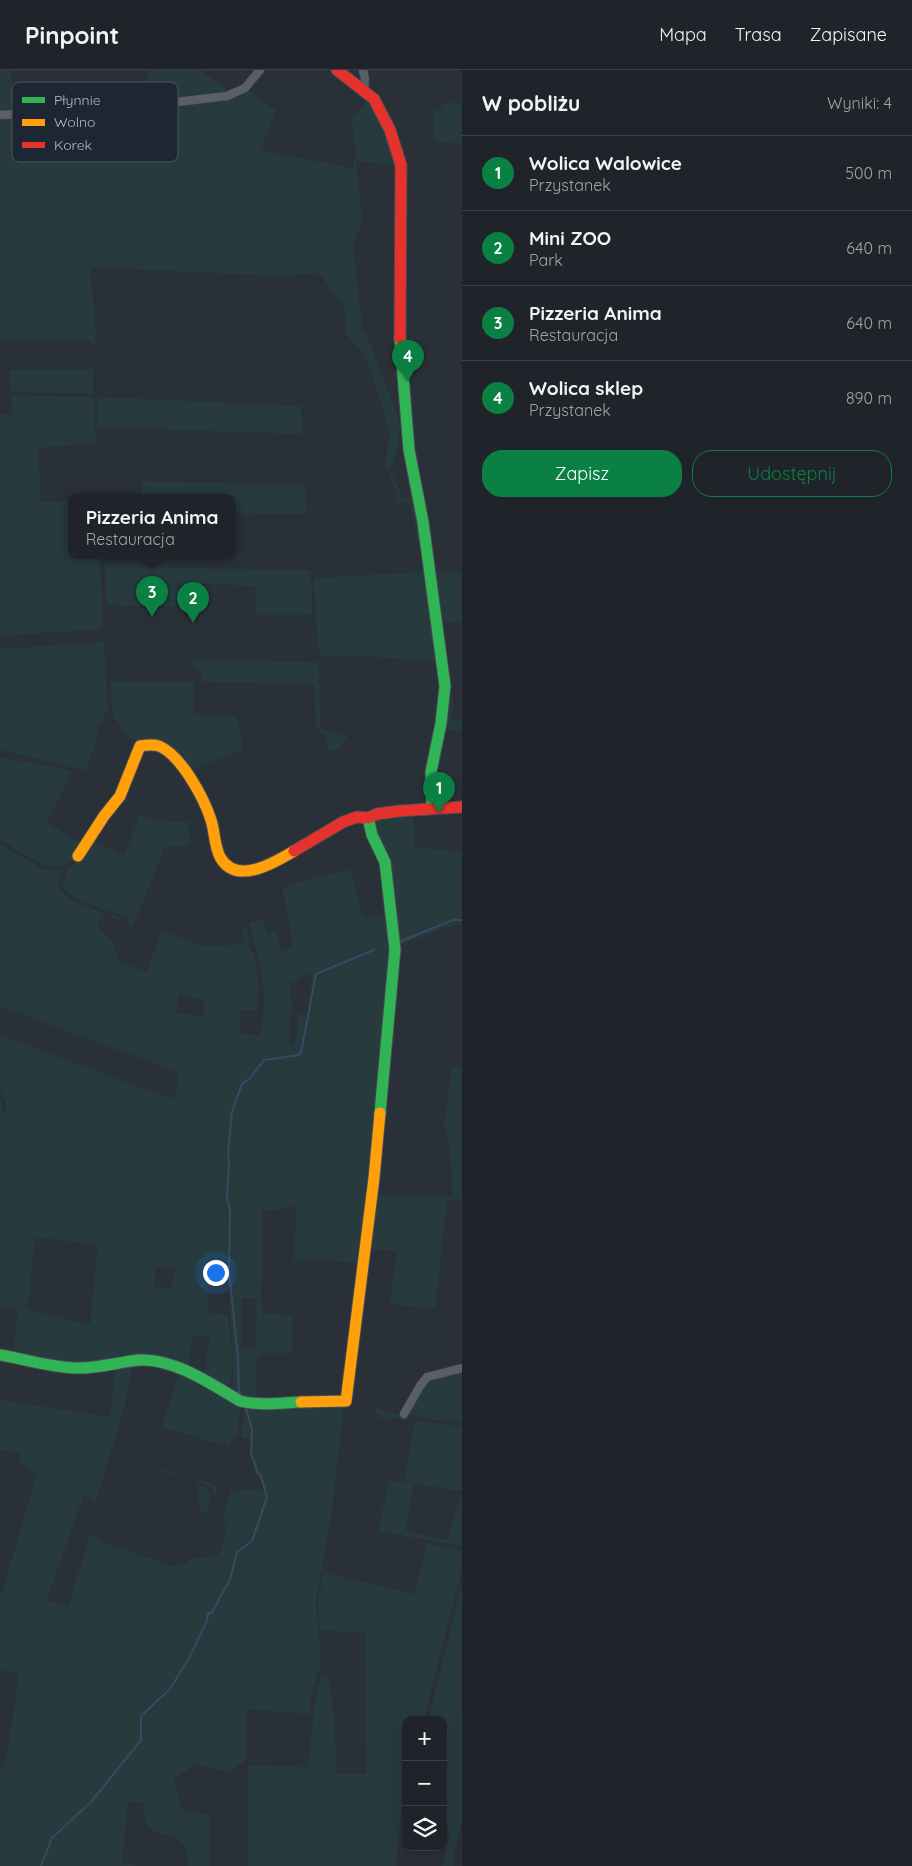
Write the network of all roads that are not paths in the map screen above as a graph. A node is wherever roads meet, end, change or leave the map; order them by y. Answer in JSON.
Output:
{"nodes":[{"id":1,"x":260,"y":70,"type":"edge"},
{"id":2,"x":337,"y":70,"type":"edge"},
{"id":3,"x":363,"y":70,"type":"edge"},
{"id":4,"x":364,"y":91,"type":"junction"},
{"id":5,"x":178,"y":102,"type":"edge"},
{"id":6,"x":462,"y":807,"type":"edge"},
{"id":7,"x":432,"y":808,"type":"junction"},
{"id":8,"x":368,"y":818,"type":"junction"},
{"id":9,"x":78,"y":856,"type":"dead end"},
{"id":10,"x":0,"y":1354,"type":"edge"},
{"id":11,"x":462,"y":1368,"type":"edge"},
{"id":12,"x":404,"y":1414,"type":"dead end"}],
"edges":[{"from":1,"to":5,"type":"street"},
{"from":2,"to":4,"type":"street"},
{"from":3,"to":4,"type":"street"},
{"from":4,"to":7,"type":"street"},
{"from":6,"to":7,"type":"street"},
{"from":7,"to":8,"type":"street"},
{"from":8,"to":9,"type":"street"},
{"from":8,"to":10,"type":"street"},
{"from":11,"to":12,"type":"street"}]}
